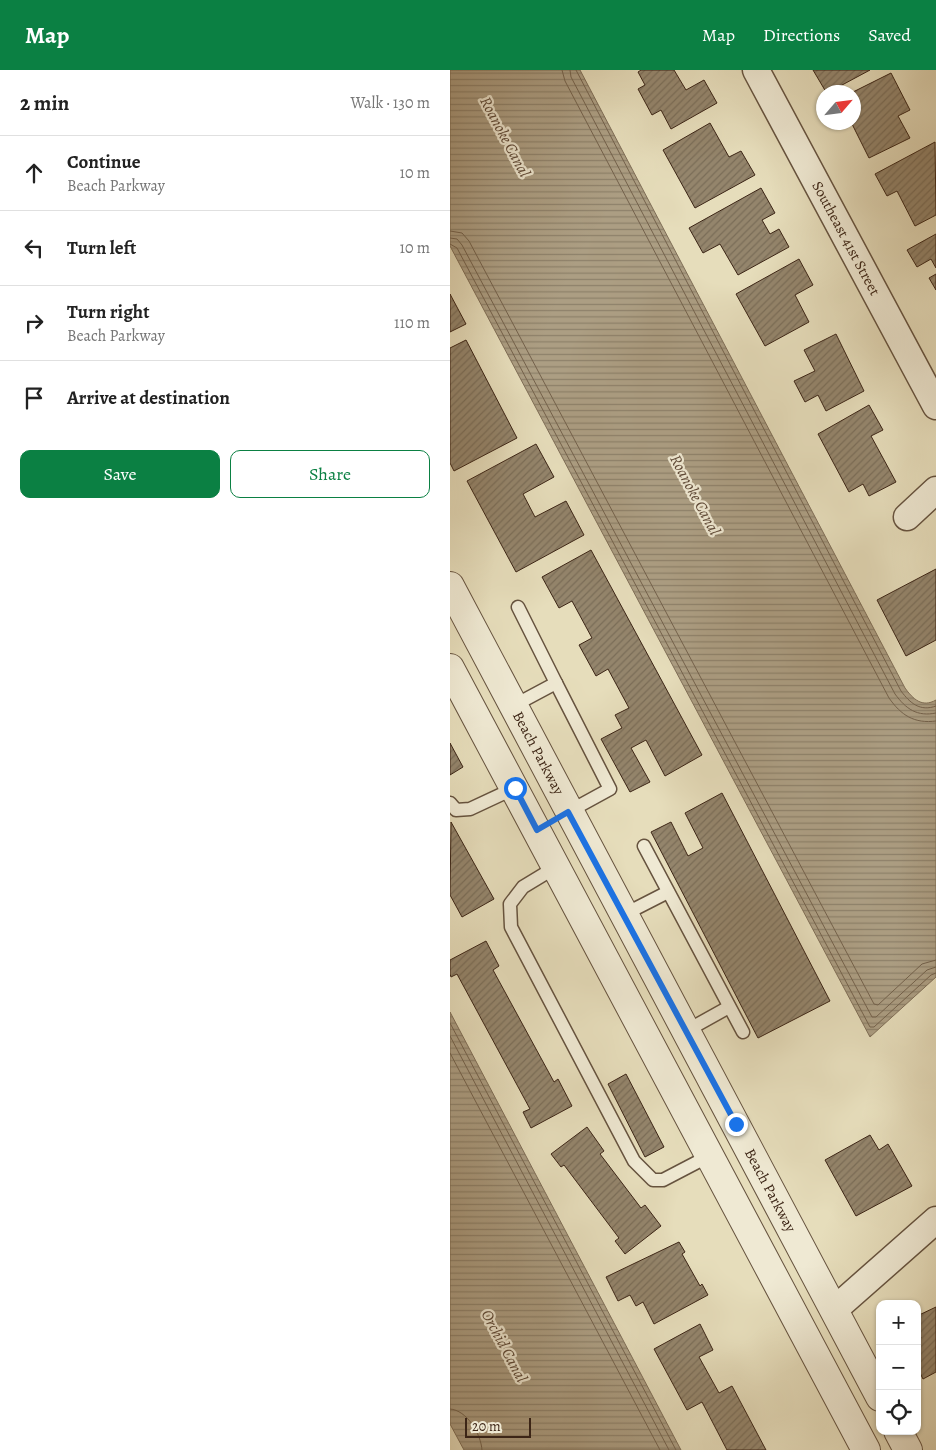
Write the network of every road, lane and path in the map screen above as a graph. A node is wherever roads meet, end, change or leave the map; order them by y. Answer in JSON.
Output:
{"nodes":[{"id":1,"x":756,"y":70,"type":"edge"},
{"id":2,"x":936,"y":406,"type":"edge"},
{"id":3,"x":936,"y":490,"type":"edge"},
{"id":4,"x":907,"y":517,"type":"dead end"},
{"id":5,"x":450,"y":586,"type":"edge"},
{"id":6,"x":518,"y":607,"type":"dead end"},
{"id":7,"x":450,"y":668,"type":"edge"},
{"id":8,"x":556,"y":683,"type":"junction"},
{"id":9,"x":513,"y":706,"type":"junction"},
{"id":10,"x":515,"y":788,"type":"junction"},
{"id":11,"x":450,"y":803,"type":"edge"},
{"id":12,"x":568,"y":812,"type":"junction"},
{"id":13,"x":537,"y":830,"type":"junction"},
{"id":14,"x":644,"y":846,"type":"dead end"},
{"id":15,"x":556,"y":867,"type":"junction"},
{"id":16,"x":668,"y":892,"type":"junction"},
{"id":17,"x":624,"y":915,"type":"junction"},
{"id":18,"x":729,"y":1007,"type":"junction"},
{"id":19,"x":686,"y":1031,"type":"junction"},
{"id":20,"x":742,"y":1032,"type":"dead end"},
{"id":21,"x":709,"y":1156,"type":"junction"},
{"id":22,"x":936,"y":1220,"type":"edge"},
{"id":23,"x":834,"y":1310,"type":"junction"},
{"id":24,"x":804,"y":1334,"type":"junction"},
{"id":25,"x":876,"y":1390,"type":"edge"},
{"id":26,"x":900,"y":1435,"type":"edge"},
{"id":27,"x":866,"y":1450,"type":"edge"},
{"id":28,"x":908,"y":1450,"type":"edge"}],
"edges":[{"from":1,"to":2,"type":"street","name":"Southeast 41st Street"},
{"from":3,"to":4,"type":"street"},
{"from":5,"to":9,"type":"street","name":"Beach Parkway"},
{"from":6,"to":8,"type":"lane"},
{"from":7,"to":10,"type":"street"},
{"from":8,"to":9,"type":"lane"},
{"from":8,"to":12,"type":"lane"},
{"from":9,"to":12,"type":"street","name":"Beach Parkway"},
{"from":10,"to":11,"type":"lane"},
{"from":10,"to":13,"type":"street"},
{"from":12,"to":13,"type":"street"},
{"from":12,"to":17,"type":"street","name":"Beach Parkway"},
{"from":13,"to":15,"type":"street"},
{"from":14,"to":16,"type":"lane"},
{"from":15,"to":21,"type":"street"},
{"from":15,"to":21,"type":"lane"},
{"from":16,"to":17,"type":"lane"},
{"from":16,"to":18,"type":"lane"},
{"from":17,"to":19,"type":"street","name":"Beach Parkway"},
{"from":18,"to":19,"type":"lane"},
{"from":18,"to":20,"type":"lane"},
{"from":19,"to":23,"type":"street","name":"Beach Parkway"},
{"from":21,"to":24,"type":"street"},
{"from":22,"to":23,"type":"street"},
{"from":23,"to":24,"type":"street"},
{"from":23,"to":25,"type":"street","name":"Beach Parkway"},
{"from":24,"to":27,"type":"street"},
{"from":26,"to":28,"type":"street"}]}
